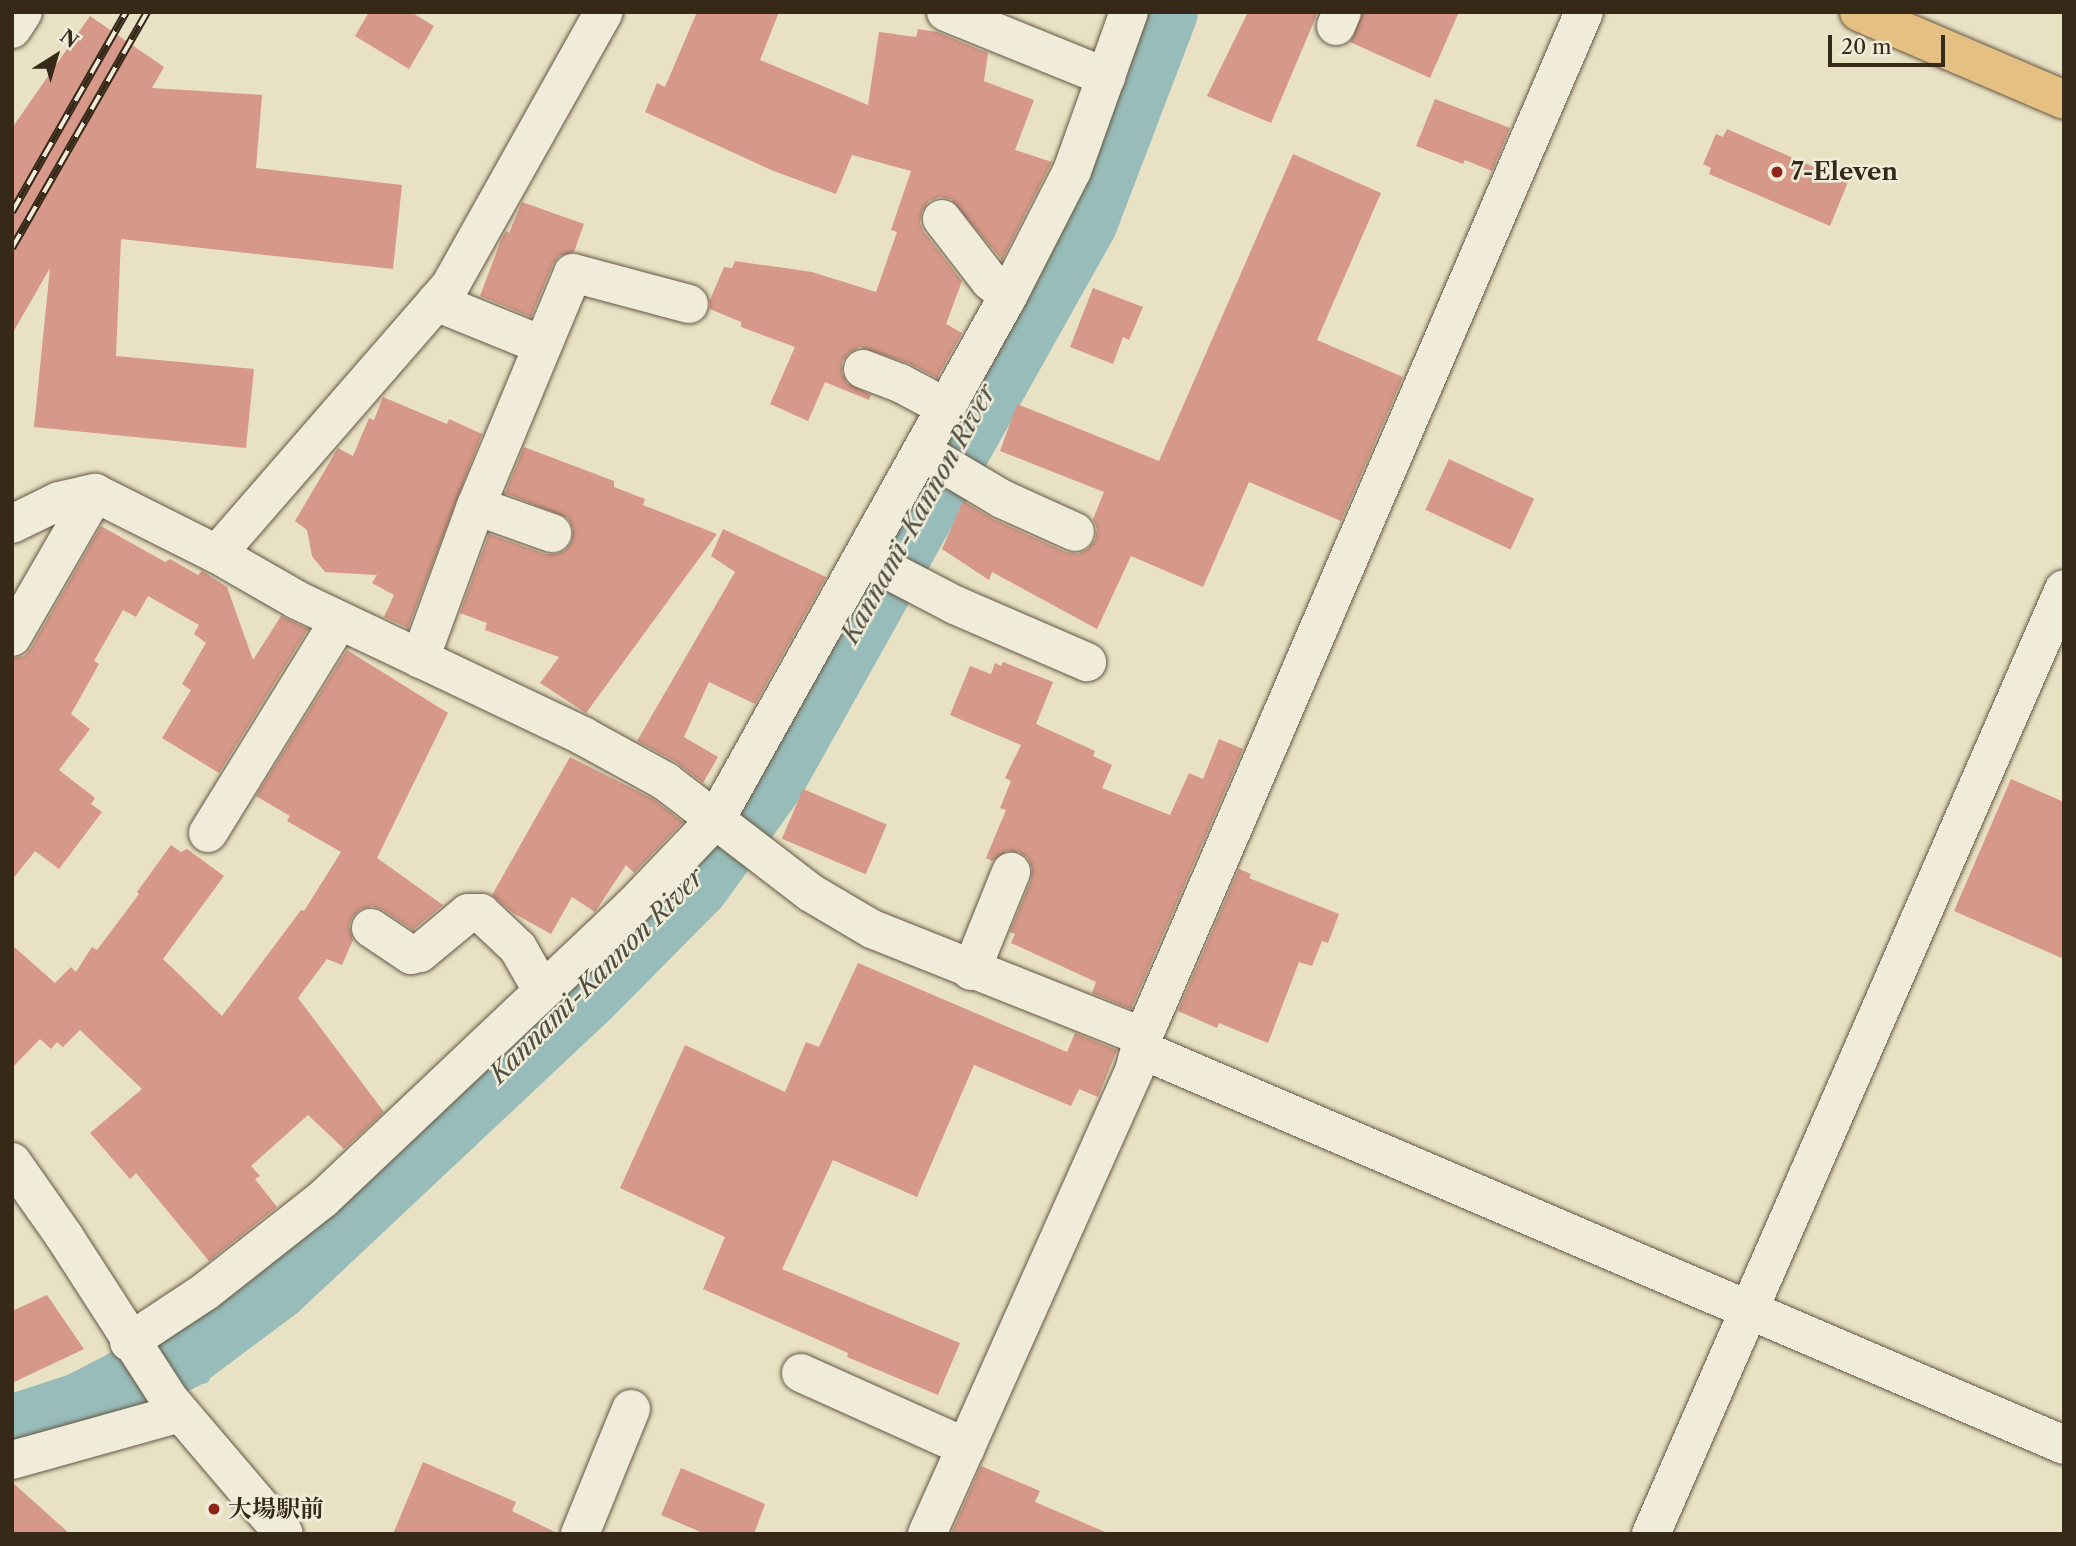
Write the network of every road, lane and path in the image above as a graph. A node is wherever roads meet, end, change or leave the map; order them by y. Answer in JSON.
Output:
{"nodes":[{"id":1,"x":23,"y":12,"type":"edge"},
{"id":2,"x":604,"y":12,"type":"edge"},
{"id":3,"x":946,"y":12,"type":"edge"},
{"id":4,"x":1129,"y":12,"type":"edge"},
{"id":5,"x":1584,"y":12,"type":"edge"},
{"id":6,"x":1860,"y":12,"type":"edge"},
{"id":7,"x":12,"y":29,"type":"edge"},
{"id":8,"x":1105,"y":77,"type":"junction"},
{"id":9,"x":2064,"y":100,"type":"edge"},
{"id":10,"x":942,"y":219,"type":"dead end"},
{"id":11,"x":1008,"y":296,"type":"junction"},
{"id":12,"x":436,"y":302,"type":"junction"},
{"id":13,"x":689,"y":304,"type":"dead end"},
{"id":14,"x":542,"y":345,"type":"junction"},
{"id":15,"x":863,"y":369,"type":"dead end"},
{"id":16,"x":947,"y":408,"type":"junction"},
{"id":17,"x":940,"y":463,"type":"junction"},
{"id":18,"x":95,"y":493,"type":"junction"},
{"id":19,"x":476,"y":506,"type":"junction"},
{"id":20,"x":12,"y":524,"type":"edge"},
{"id":21,"x":1075,"y":532,"type":"dead end"},
{"id":22,"x":552,"y":533,"type":"dead end"},
{"id":23,"x":217,"y":554,"type":"junction"},
{"id":24,"x":882,"y":568,"type":"junction"},
{"id":25,"x":2064,"y":589,"type":"edge"},
{"id":26,"x":339,"y":621,"type":"junction"},
{"id":27,"x":12,"y":637,"type":"edge"},
{"id":28,"x":420,"y":659,"type":"junction"},
{"id":29,"x":1087,"y":662,"type":"dead end"},
{"id":30,"x":716,"y":819,"type":"junction"},
{"id":31,"x":208,"y":833,"type":"dead end"},
{"id":32,"x":1011,"y":872,"type":"dead end"},
{"id":33,"x":371,"y":928,"type":"dead end"},
{"id":34,"x":971,"y":971,"type":"junction"},
{"id":35,"x":542,"y":990,"type":"junction"},
{"id":36,"x":1142,"y":1044,"type":"junction"},
{"id":37,"x":12,"y":1162,"type":"edge"},
{"id":38,"x":1749,"y":1308,"type":"junction"},
{"id":39,"x":131,"y":1345,"type":"junction"},
{"id":40,"x":801,"y":1373,"type":"dead end"},
{"id":41,"x":175,"y":1406,"type":"junction"},
{"id":42,"x":631,"y":1409,"type":"dead end"},
{"id":43,"x":2064,"y":1445,"type":"edge"},
{"id":44,"x":966,"y":1447,"type":"junction"},
{"id":45,"x":12,"y":1460,"type":"edge"},
{"id":46,"x":285,"y":1534,"type":"edge"},
{"id":47,"x":580,"y":1534,"type":"edge"},
{"id":48,"x":927,"y":1534,"type":"edge"},
{"id":49,"x":1651,"y":1534,"type":"edge"}],
"edges":[{"from":1,"to":7,"type":"street"},
{"from":2,"to":12,"type":"street"},
{"from":3,"to":8,"type":"street"},
{"from":4,"to":8,"type":"street"},
{"from":5,"to":36,"type":"street"},
{"from":6,"to":9,"type":"main road"},
{"from":8,"to":11,"type":"street"},
{"from":10,"to":11,"type":"street"},
{"from":11,"to":16,"type":"street"},
{"from":12,"to":14,"type":"street"},
{"from":12,"to":23,"type":"street"},
{"from":13,"to":14,"type":"street"},
{"from":14,"to":19,"type":"street"},
{"from":15,"to":16,"type":"street"},
{"from":16,"to":17,"type":"street"},
{"from":17,"to":21,"type":"street"},
{"from":17,"to":24,"type":"street"},
{"from":18,"to":20,"type":"street"},
{"from":18,"to":23,"type":"street"},
{"from":18,"to":27,"type":"street"},
{"from":19,"to":22,"type":"street"},
{"from":19,"to":28,"type":"street"},
{"from":23,"to":26,"type":"street"},
{"from":24,"to":29,"type":"street"},
{"from":24,"to":30,"type":"street"},
{"from":25,"to":38,"type":"street"},
{"from":26,"to":28,"type":"street"},
{"from":26,"to":31,"type":"street"},
{"from":28,"to":30,"type":"street"},
{"from":30,"to":34,"type":"street"},
{"from":30,"to":35,"type":"street"},
{"from":32,"to":34,"type":"street"},
{"from":33,"to":35,"type":"street"},
{"from":34,"to":36,"type":"street"},
{"from":35,"to":39,"type":"street"},
{"from":36,"to":38,"type":"street"},
{"from":36,"to":44,"type":"street"},
{"from":37,"to":39,"type":"street"},
{"from":38,"to":43,"type":"street"},
{"from":38,"to":49,"type":"street"},
{"from":39,"to":41,"type":"street"},
{"from":40,"to":44,"type":"street"},
{"from":41,"to":45,"type":"street"},
{"from":41,"to":46,"type":"street"},
{"from":42,"to":47,"type":"street"},
{"from":44,"to":48,"type":"street"}]}
